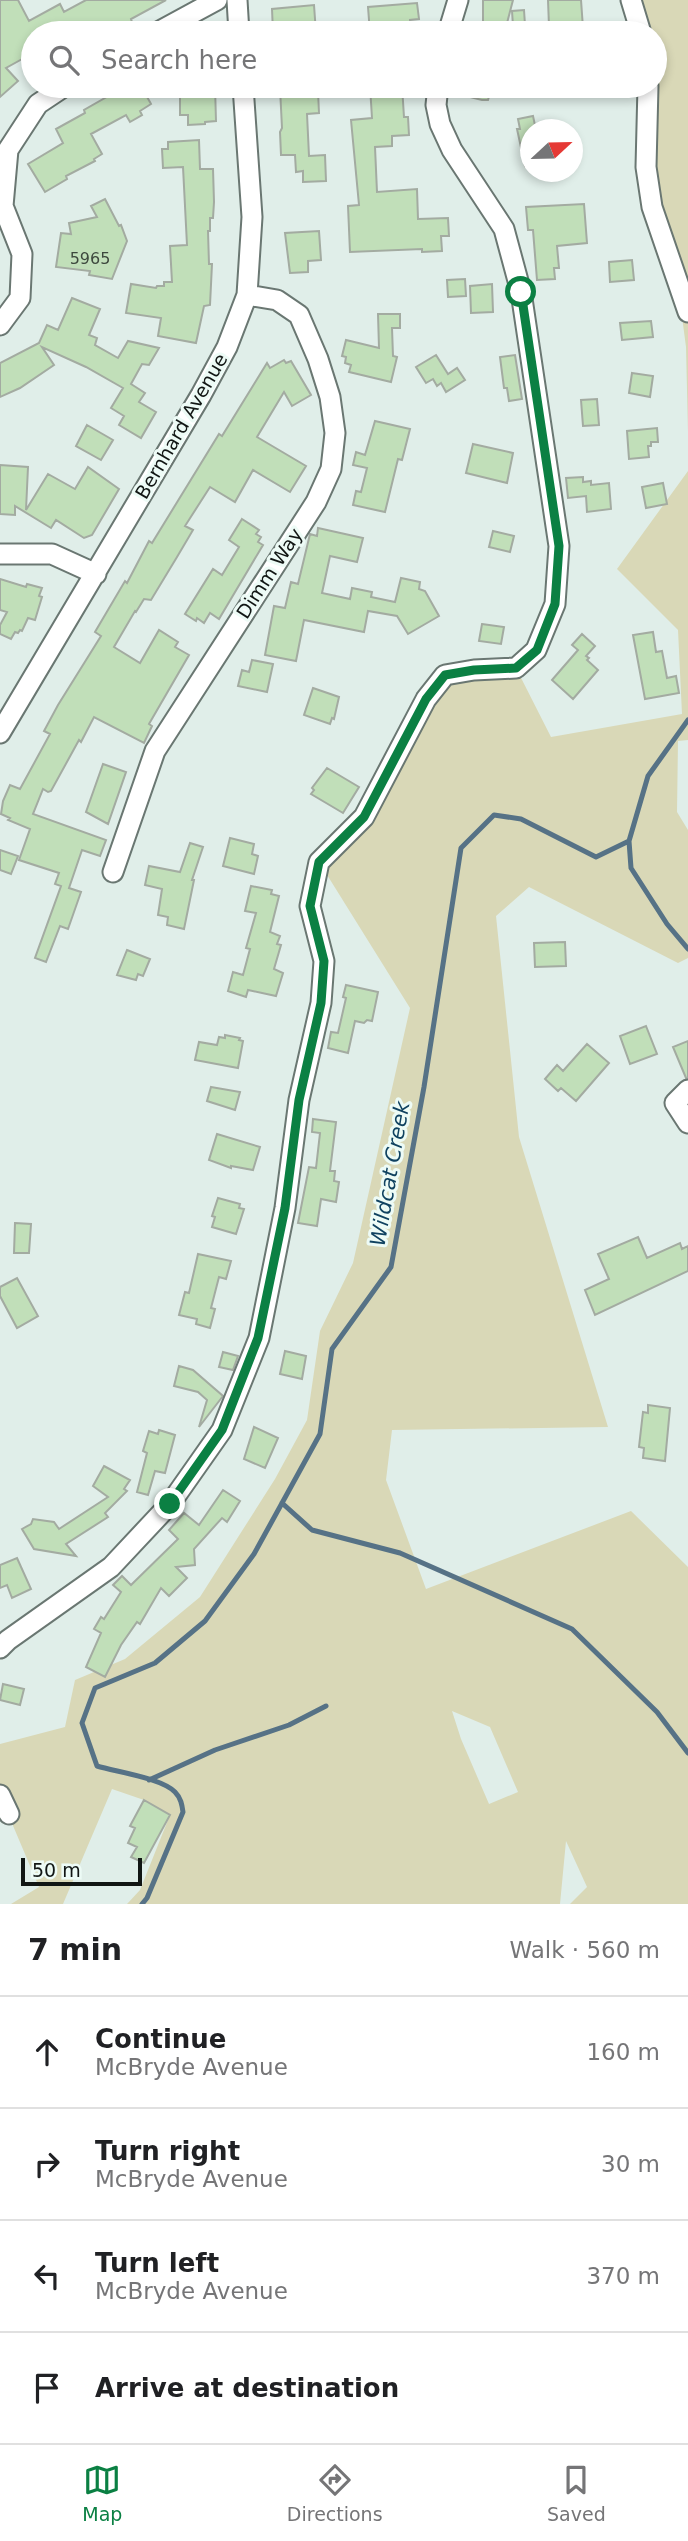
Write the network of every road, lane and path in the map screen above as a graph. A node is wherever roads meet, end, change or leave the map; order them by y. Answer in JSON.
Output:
{"nodes":[{"id":1,"x":217,"y":0,"type":"edge"},
{"id":2,"x":237,"y":0,"type":"edge"},
{"id":3,"x":458,"y":0,"type":"edge"},
{"id":4,"x":631,"y":0,"type":"edge"},
{"id":5,"x":178,"y":21,"type":"edge"},
{"id":6,"x":238,"y":21,"type":"edge"},
{"id":7,"x":452,"y":21,"type":"edge"},
{"id":8,"x":637,"y":21,"type":"edge"},
{"id":9,"x":47,"y":98,"type":"edge"},
{"id":10,"x":244,"y":98,"type":"edge"},
{"id":11,"x":437,"y":98,"type":"edge"},
{"id":12,"x":648,"y":98,"type":"edge"},
{"id":13,"x":247,"y":295,"type":"junction"},
{"id":14,"x":688,"y":312,"type":"edge"},
{"id":15,"x":0,"y":325,"type":"edge"},
{"id":16,"x":0,"y":554,"type":"edge"},
{"id":17,"x":96,"y":573,"type":"junction"},
{"id":18,"x":0,"y":733,"type":"edge"},
{"id":19,"x":113,"y":872,"type":"dead end"},
{"id":20,"x":688,"y":1090,"type":"edge"},
{"id":21,"x":688,"y":1123,"type":"edge"},
{"id":22,"x":0,"y":1648,"type":"edge"},
{"id":23,"x":0,"y":1795,"type":"edge"},
{"id":24,"x":9,"y":1814,"type":"dead end"}],
"edges":[{"from":1,"to":5,"type":"street"},
{"from":2,"to":6,"type":"street"},
{"from":3,"to":7,"type":"street"},
{"from":4,"to":8,"type":"street"},
{"from":9,"to":15,"type":"street"},
{"from":10,"to":13,"type":"street","name":"Bernhard Avenue"},
{"from":11,"to":22,"type":"street"},
{"from":12,"to":14,"type":"street"},
{"from":13,"to":17,"type":"street","name":"Bernhard Avenue"},
{"from":13,"to":19,"type":"street","name":"Dimm Way"},
{"from":16,"to":17,"type":"street"},
{"from":17,"to":18,"type":"street","name":"Bernhard Avenue"},
{"from":20,"to":21,"type":"street"},
{"from":23,"to":24,"type":"street"}]}
